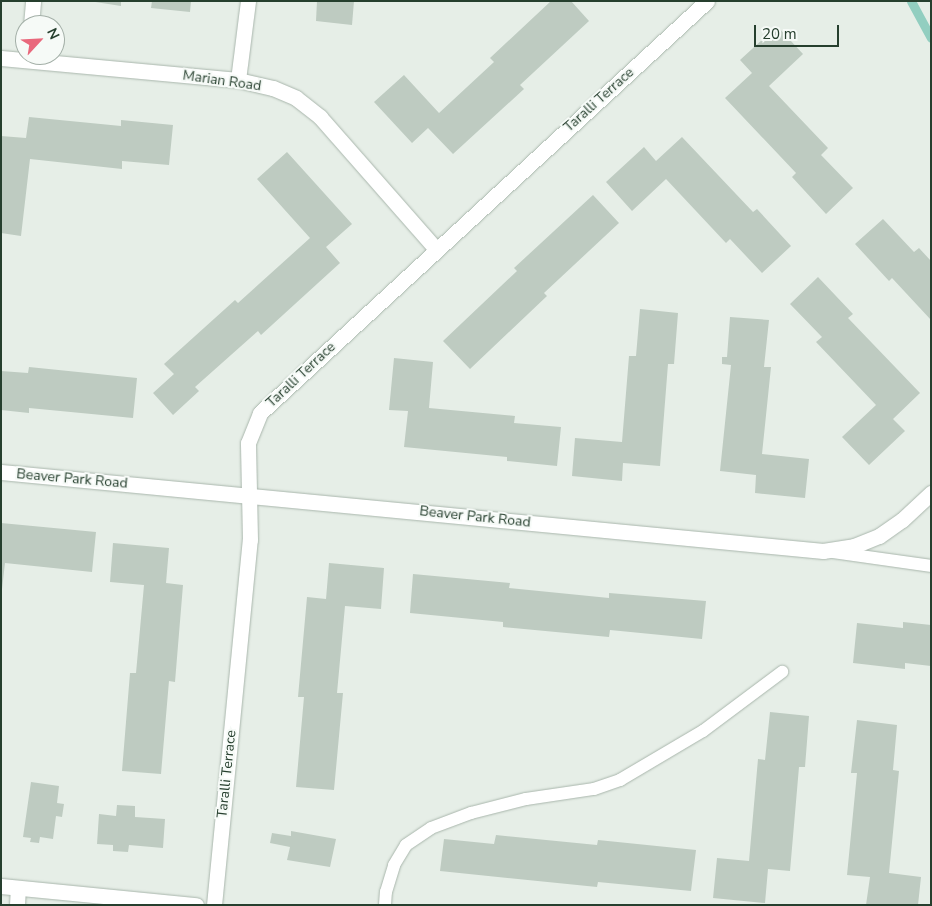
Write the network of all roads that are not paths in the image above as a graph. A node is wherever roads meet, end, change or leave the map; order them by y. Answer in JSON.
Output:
{"nodes":[{"id":1,"x":33,"y":1,"type":"edge"},
{"id":2,"x":248,"y":1,"type":"edge"},
{"id":3,"x":707,"y":1,"type":"edge"},
{"id":4,"x":32,"y":15,"type":"edge"},
{"id":5,"x":1,"y":58,"type":"edge"},
{"id":6,"x":15,"y":58,"type":"edge"},
{"id":7,"x":65,"y":62,"type":"edge"},
{"id":8,"x":238,"y":80,"type":"junction"},
{"id":9,"x":436,"y":249,"type":"junction"},
{"id":10,"x":1,"y":472,"type":"edge"},
{"id":11,"x":931,"y":493,"type":"edge"},
{"id":12,"x":248,"y":496,"type":"junction"},
{"id":13,"x":822,"y":551,"type":"junction"},
{"id":14,"x":931,"y":566,"type":"edge"},
{"id":15,"x":782,"y":672,"type":"dead end"},
{"id":16,"x":1,"y":886,"type":"edge"},
{"id":17,"x":18,"y":888,"type":"junction"},
{"id":18,"x":16,"y":905,"type":"edge"},
{"id":19,"x":196,"y":905,"type":"edge"},
{"id":20,"x":214,"y":905,"type":"edge"},
{"id":21,"x":385,"y":905,"type":"edge"}],
"edges":[{"from":1,"to":4,"type":"street"},
{"from":2,"to":8,"type":"street"},
{"from":3,"to":9,"type":"street","name":"Taralli Terrace"},
{"from":5,"to":6,"type":"street","name":"Marian Road"},
{"from":7,"to":8,"type":"street","name":"Marian Road"},
{"from":8,"to":9,"type":"street","name":"Marian Road"},
{"from":9,"to":12,"type":"street","name":"Taralli Terrace"},
{"from":10,"to":12,"type":"street","name":"Beaver Park Road"},
{"from":11,"to":13,"type":"street","name":"Beaver Park Road"},
{"from":12,"to":13,"type":"street","name":"Beaver Park Road"},
{"from":12,"to":20,"type":"street","name":"Taralli Terrace"},
{"from":13,"to":14,"type":"lane"},
{"from":15,"to":21,"type":"lane"},
{"from":16,"to":17,"type":"street"},
{"from":17,"to":18,"type":"street"},
{"from":17,"to":19,"type":"street"}]}
